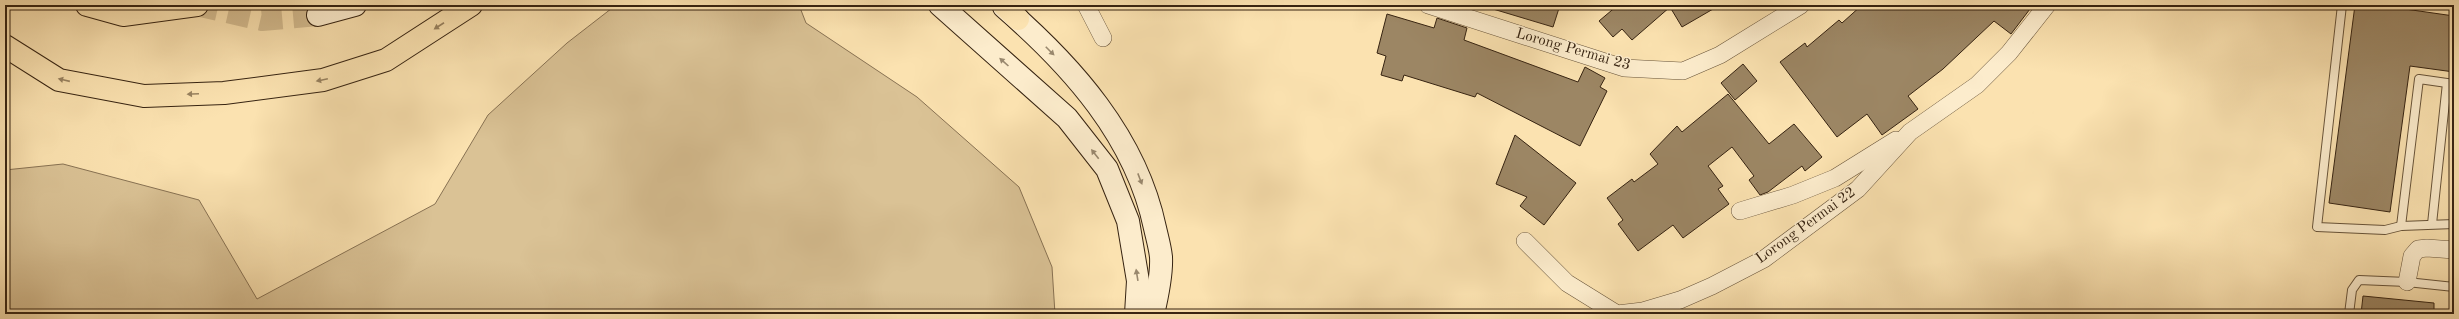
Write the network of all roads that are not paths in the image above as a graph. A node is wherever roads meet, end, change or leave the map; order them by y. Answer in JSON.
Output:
{"nodes":[{"id":1,"x":87,"y":5,"type":"edge"},
{"id":2,"x":197,"y":5,"type":"edge"},
{"id":3,"x":355,"y":5,"type":"edge"},
{"id":4,"x":471,"y":5,"type":"edge"},
{"id":5,"x":940,"y":5,"type":"edge"},
{"id":6,"x":1086,"y":5,"type":"edge"},
{"id":7,"x":1428,"y":5,"type":"edge"},
{"id":8,"x":1801,"y":5,"type":"edge"},
{"id":9,"x":2047,"y":5,"type":"edge"},
{"id":10,"x":2342,"y":5,"type":"edge"},
{"id":11,"x":1008,"y":10,"type":"edge"},
{"id":12,"x":318,"y":15,"type":"tunnel mouth"},
{"id":13,"x":1104,"y":38,"type":"dead end"},
{"id":14,"x":5,"y":46,"type":"edge"},
{"id":15,"x":2451,"y":84,"type":"edge"},
{"id":16,"x":1910,"y":132,"type":"junction"},
{"id":17,"x":1740,"y":211,"type":"dead end"},
{"id":18,"x":2432,"y":224,"type":"junction"},
{"id":19,"x":2454,"y":224,"type":"edge"},
{"id":20,"x":2401,"y":226,"type":"junction"},
{"id":21,"x":1525,"y":241,"type":"dead end"},
{"id":22,"x":2454,"y":250,"type":"edge"},
{"id":23,"x":2407,"y":282,"type":"junction"},
{"id":24,"x":2454,"y":287,"type":"edge"},
{"id":25,"x":1136,"y":314,"type":"edge"},
{"id":26,"x":1152,"y":314,"type":"edge"},
{"id":27,"x":2350,"y":314,"type":"edge"}],
"edges":[{"from":1,"to":2,"type":"highway"},
{"from":3,"to":12,"type":"street"},
{"from":4,"to":14,"type":"highway","one_way":true},
{"from":25,"to":5,"type":"street","one_way":true},
{"from":6,"to":13,"type":"street"},
{"from":7,"to":8,"type":"street","name":"Lorong Permai 23"},
{"from":9,"to":16,"type":"street","name":"Lorong Permai 22"},
{"from":10,"to":20,"type":"lane"},
{"from":11,"to":26,"type":"street","one_way":true},
{"from":15,"to":18,"type":"lane"},
{"from":15,"to":20,"type":"lane"},
{"from":16,"to":17,"type":"street"},
{"from":16,"to":21,"type":"street","name":"Lorong Permai 22"},
{"from":18,"to":19,"type":"lane"},
{"from":18,"to":20,"type":"lane"},
{"from":22,"to":23,"type":"street"},
{"from":23,"to":24,"type":"lane"},
{"from":23,"to":27,"type":"lane"}]}
